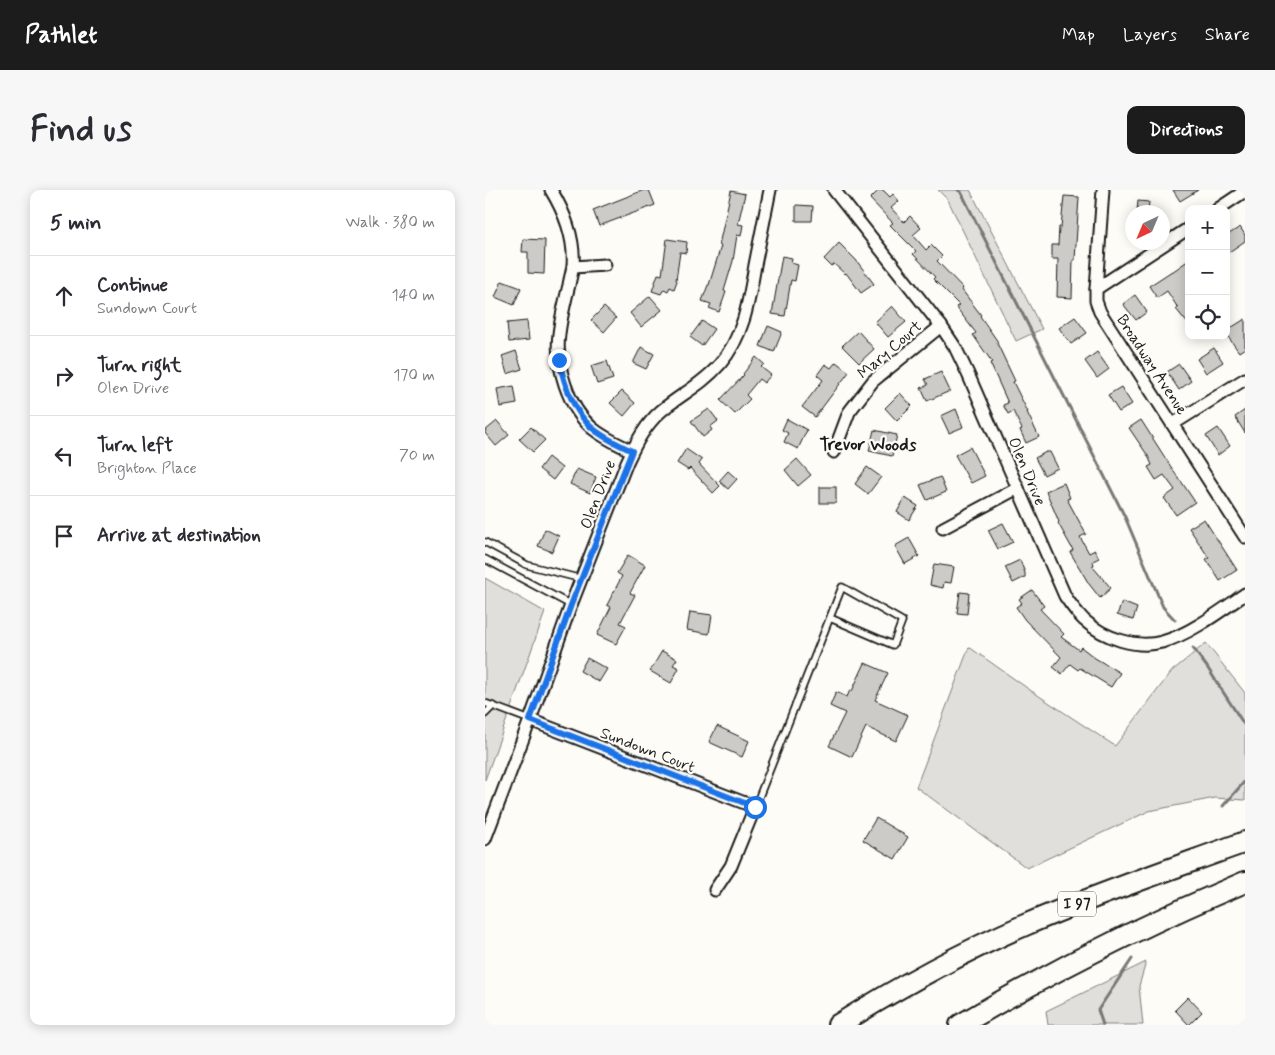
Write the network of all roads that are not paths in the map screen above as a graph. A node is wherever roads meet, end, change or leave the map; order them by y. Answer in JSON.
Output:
{"nodes":[{"id":1,"x":551,"y":190,"type":"edge"},
{"id":2,"x":770,"y":190,"type":"edge"},
{"id":3,"x":835,"y":190,"type":"edge"},
{"id":4,"x":1103,"y":190,"type":"edge"},
{"id":5,"x":1245,"y":191,"type":"edge"},
{"id":6,"x":1224,"y":205,"type":"edge"},
{"id":7,"x":1185,"y":231,"type":"edge"},
{"id":8,"x":605,"y":265,"type":"dead end"},
{"id":9,"x":573,"y":267,"type":"junction"},
{"id":10,"x":1096,"y":289,"type":"junction"},
{"id":11,"x":941,"y":326,"type":"junction"},
{"id":12,"x":1245,"y":379,"type":"edge"},
{"id":13,"x":1173,"y":424,"type":"junction"},
{"id":14,"x":632,"y":451,"type":"junction"},
{"id":15,"x":833,"y":452,"type":"dead end"},
{"id":16,"x":1018,"y":488,"type":"junction"},
{"id":17,"x":943,"y":528,"type":"dead end"},
{"id":18,"x":1245,"y":537,"type":"edge"},
{"id":19,"x":485,"y":542,"type":"edge"},
{"id":20,"x":485,"y":559,"type":"edge"},
{"id":21,"x":581,"y":579,"type":"junction"},
{"id":22,"x":1245,"y":594,"type":"edge"},
{"id":23,"x":571,"y":605,"type":"junction"},
{"id":24,"x":830,"y":618,"type":"junction"},
{"id":25,"x":485,"y":703,"type":"edge"},
{"id":26,"x":493,"y":706,"type":"junction"},
{"id":27,"x":485,"y":714,"type":"edge"},
{"id":28,"x":530,"y":720,"type":"junction"},
{"id":29,"x":755,"y":807,"type":"junction"},
{"id":30,"x":485,"y":839,"type":"edge"},
{"id":31,"x":1245,"y":842,"type":"edge"},
{"id":32,"x":1245,"y":882,"type":"edge"},
{"id":33,"x":1245,"y":887,"type":"edge"},
{"id":34,"x":715,"y":890,"type":"dead end"},
{"id":35,"x":1219,"y":893,"type":"junction"},
{"id":36,"x":838,"y":1025,"type":"edge"},
{"id":37,"x":961,"y":1025,"type":"edge"}],
"edges":[{"from":1,"to":9,"type":"street"},
{"from":2,"to":14,"type":"street","name":"Olen Drive"},
{"from":3,"to":11,"type":"street","name":"Olen Drive"},
{"from":4,"to":10,"type":"street","name":"Broadway Avenue"},
{"from":5,"to":6,"type":"street"},
{"from":7,"to":10,"type":"street"},
{"from":8,"to":9,"type":"street"},
{"from":9,"to":14,"type":"street"},
{"from":10,"to":13,"type":"street","name":"Broadway Avenue"},
{"from":11,"to":15,"type":"street","name":"Mary Court"},
{"from":11,"to":16,"type":"street","name":"Olen Drive"},
{"from":12,"to":13,"type":"street"},
{"from":13,"to":18,"type":"street","name":"Broadway Avenue"},
{"from":14,"to":21,"type":"street","name":"Olen Drive"},
{"from":16,"to":17,"type":"street"},
{"from":16,"to":22,"type":"street","name":"Olen Drive"},
{"from":19,"to":21,"type":"lane"},
{"from":20,"to":23,"type":"lane"},
{"from":21,"to":23,"type":"street","name":"Olen Drive"},
{"from":23,"to":28,"type":"street","name":"Olen Drive"},
{"from":24,"to":24,"type":"lane"},
{"from":24,"to":29,"type":"lane"},
{"from":25,"to":26,"type":"lane"},
{"from":26,"to":27,"type":"lane"},
{"from":26,"to":28,"type":"lane"},
{"from":28,"to":29,"type":"street","name":"Sundown Court"},
{"from":28,"to":30,"type":"street","name":"Olen Drive"},
{"from":29,"to":34,"type":"street"},
{"from":31,"to":36,"type":"highway","number":"I 97"},
{"from":32,"to":35,"type":"highway"},
{"from":33,"to":35,"type":"highway"},
{"from":35,"to":37,"type":"highway"}]}
